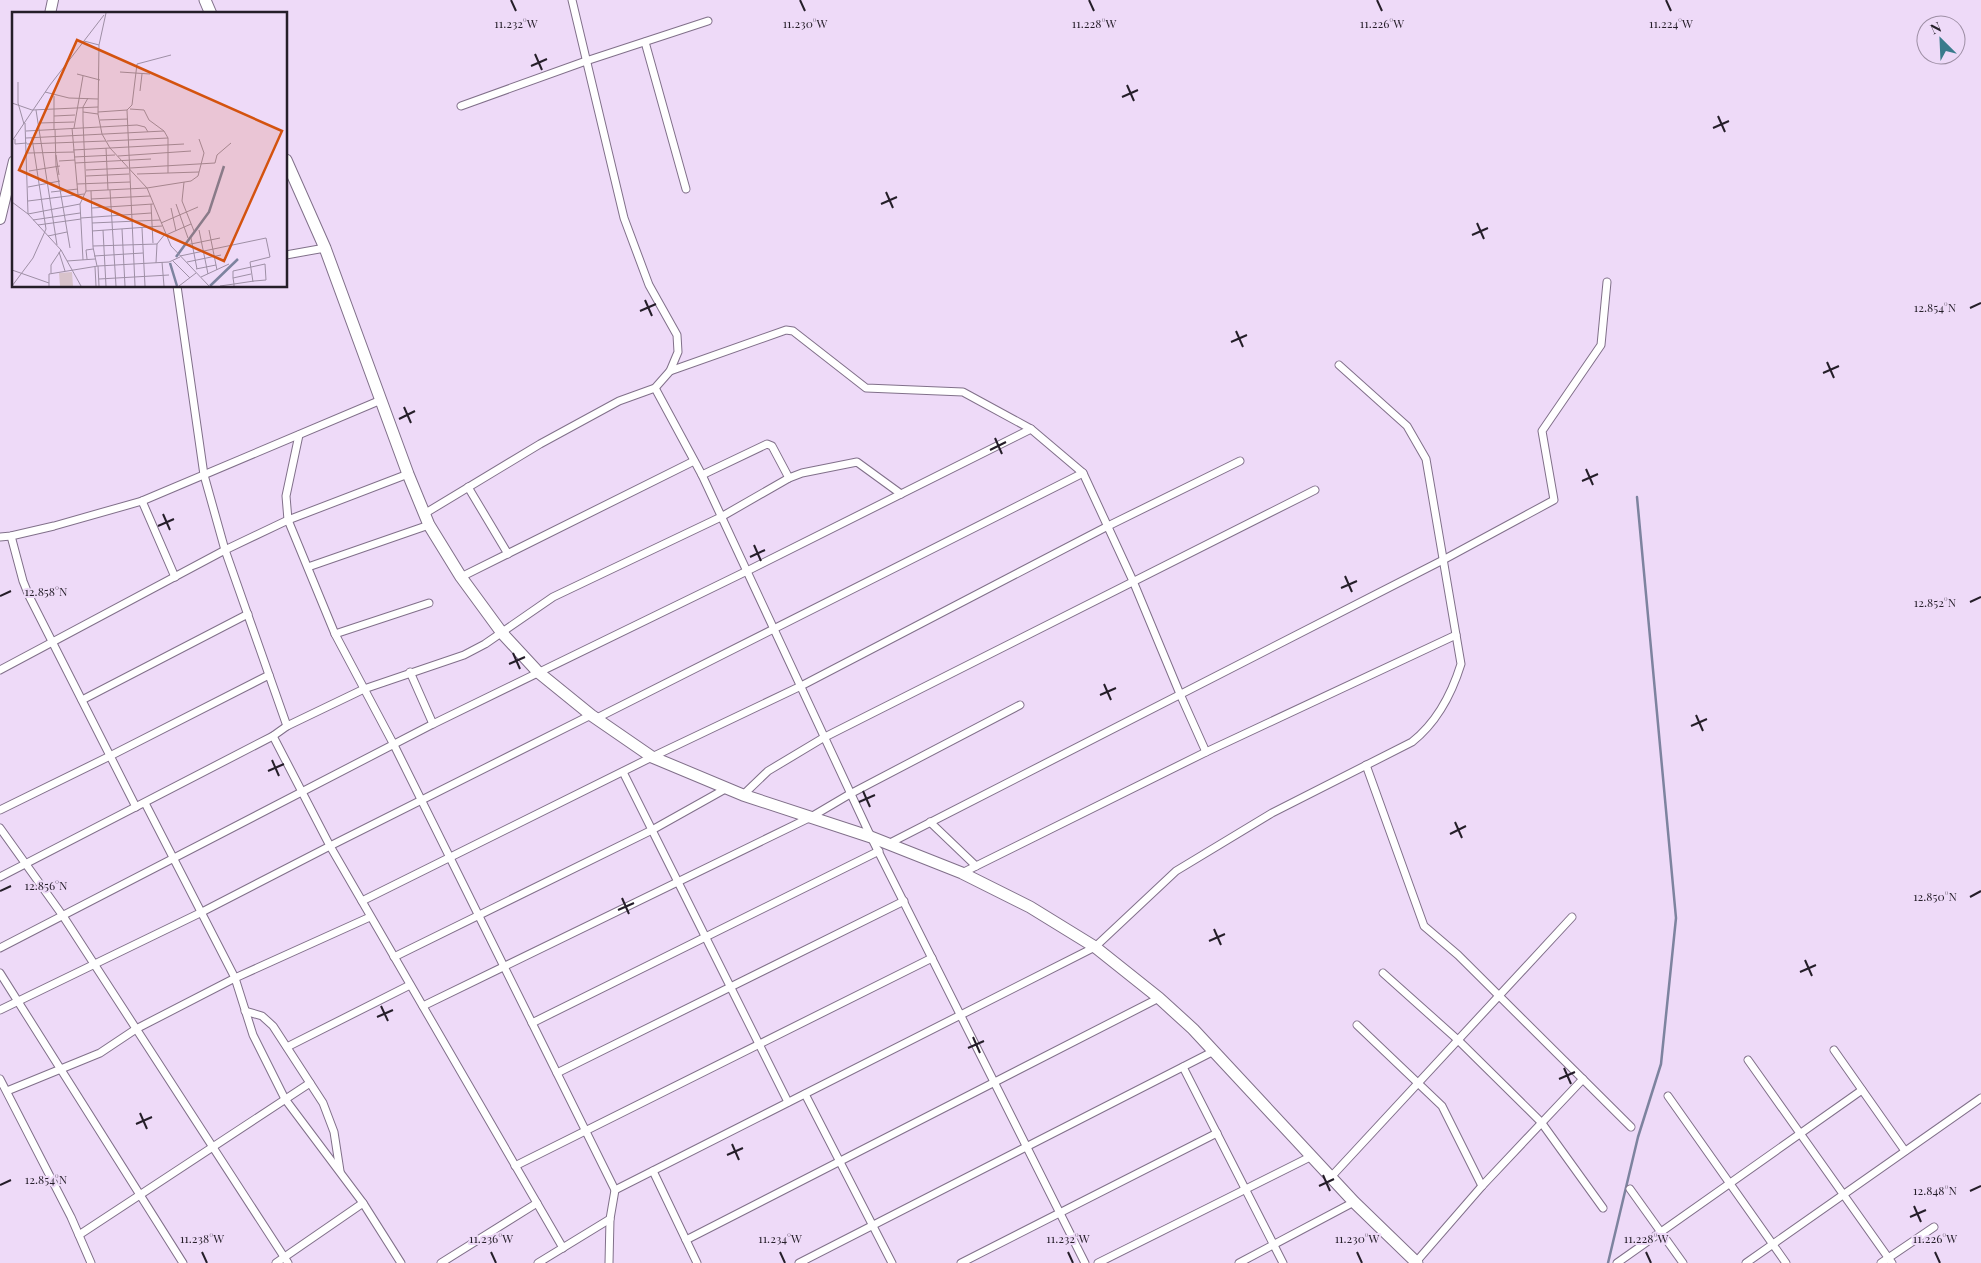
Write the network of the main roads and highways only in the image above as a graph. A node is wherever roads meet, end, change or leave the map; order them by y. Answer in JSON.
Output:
{"nodes":[{"id":1,"x":205,"y":0,"type":"edge"},
{"id":2,"x":210,"y":12,"type":"edge"},
{"id":3,"x":288,"y":165,"type":"edge"},
{"id":4,"x":12,"y":169,"type":"edge"},
{"id":5,"x":0,"y":219,"type":"edge"},
{"id":6,"x":1412,"y":1261,"type":"edge"}],
"edges":[{"from":1,"to":2,"type":"main road"},
{"from":3,"to":6,"type":"main road"},
{"from":4,"to":5,"type":"main road"}]}
